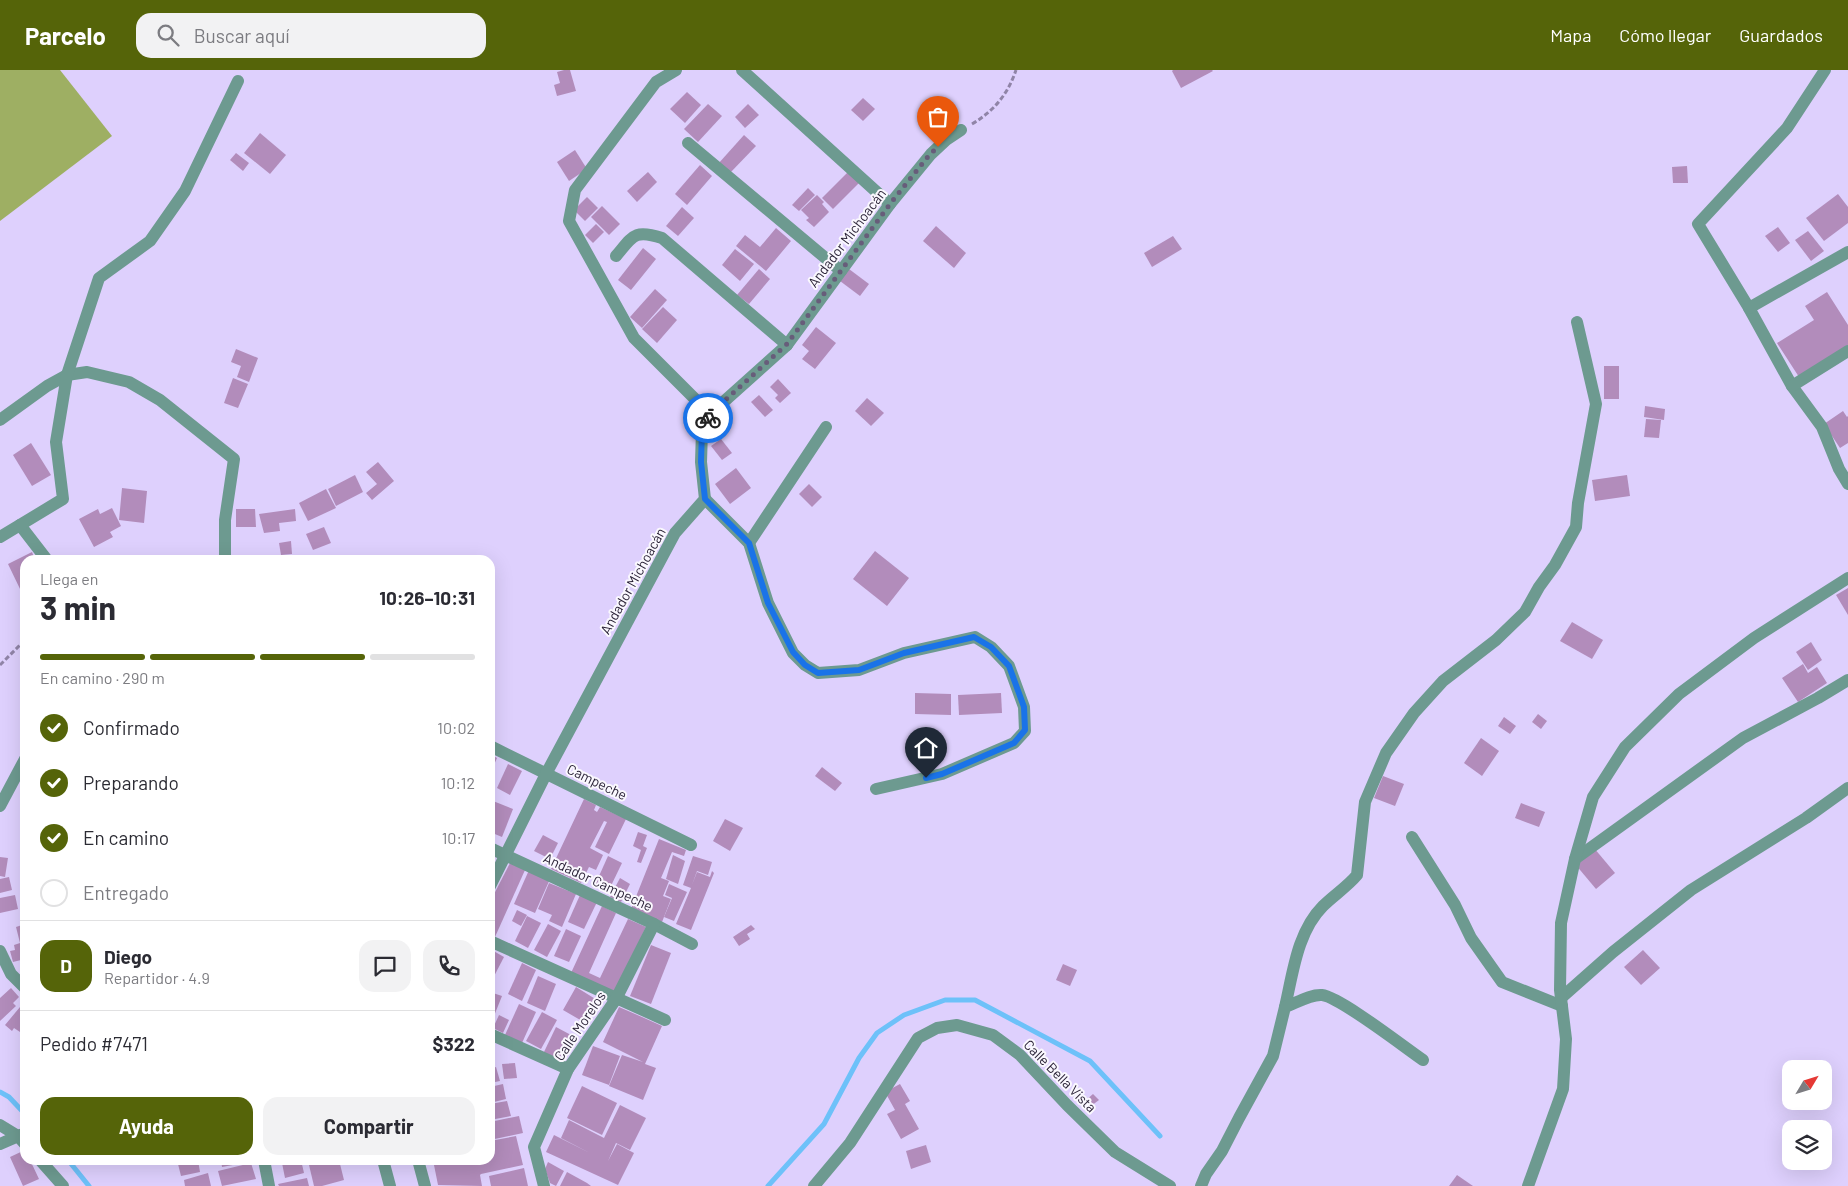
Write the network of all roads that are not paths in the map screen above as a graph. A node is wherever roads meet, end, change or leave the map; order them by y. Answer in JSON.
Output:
{"nodes":[{"id":1,"x":676,"y":70,"type":"edge"},
{"id":2,"x":742,"y":70,"type":"edge"},
{"id":3,"x":1824,"y":70,"type":"edge"},
{"id":4,"x":238,"y":81,"type":"dead end"},
{"id":5,"x":961,"y":130,"type":"road end"},
{"id":6,"x":688,"y":143,"type":"dead end"},
{"id":7,"x":890,"y":204,"type":"junction"},
{"id":8,"x":1848,"y":252,"type":"edge"},
{"id":9,"x":616,"y":256,"type":"dead end"},
{"id":10,"x":841,"y":271,"type":"junction"},
{"id":11,"x":1749,"y":308,"type":"junction"},
{"id":12,"x":1577,"y":322,"type":"dead end"},
{"id":13,"x":787,"y":344,"type":"junction"},
{"id":14,"x":1848,"y":351,"type":"edge"},
{"id":15,"x":67,"y":375,"type":"junction"},
{"id":16,"x":1792,"y":386,"type":"junction"},
{"id":17,"x":710,"y":414,"type":"junction"},
{"id":18,"x":0,"y":420,"type":"edge"},
{"id":19,"x":826,"y":427,"type":"dead end"},
{"id":20,"x":1844,"y":467,"type":"edge"},
{"id":21,"x":1848,"y":484,"type":"edge"},
{"id":22,"x":705,"y":499,"type":"junction"},
{"id":23,"x":20,"y":525,"type":"junction"},
{"id":24,"x":0,"y":537,"type":"edge"},
{"id":25,"x":749,"y":543,"type":"junction"},
{"id":26,"x":43,"y":555,"type":"edge"},
{"id":27,"x":225,"y":555,"type":"edge"},
{"id":28,"x":1848,"y":578,"type":"edge"},
{"id":29,"x":1848,"y":680,"type":"edge"},
{"id":30,"x":495,"y":748,"type":"edge"},
{"id":31,"x":20,"y":768,"type":"edge"},
{"id":32,"x":546,"y":774,"type":"junction"},
{"id":33,"x":1848,"y":788,"type":"edge"},
{"id":34,"x":876,"y":789,"type":"dead end"},
{"id":35,"x":0,"y":806,"type":"edge"},
{"id":36,"x":1412,"y":837,"type":"dead end"},
{"id":37,"x":691,"y":845,"type":"dead end"},
{"id":38,"x":495,"y":851,"type":"edge"},
{"id":39,"x":505,"y":856,"type":"junction"},
{"id":40,"x":1575,"y":859,"type":"junction"},
{"id":41,"x":495,"y":876,"type":"edge"},
{"id":42,"x":654,"y":924,"type":"junction"},
{"id":43,"x":495,"y":943,"type":"edge"},
{"id":44,"x":692,"y":944,"type":"dead end"},
{"id":45,"x":0,"y":950,"type":"edge"},
{"id":46,"x":20,"y":983,"type":"edge"},
{"id":47,"x":616,"y":1000,"type":"junction"},
{"id":48,"x":1562,"y":1002,"type":"junction"},
{"id":49,"x":1285,"y":1007,"type":"junction"},
{"id":50,"x":665,"y":1020,"type":"dead end"},
{"id":51,"x":495,"y":1036,"type":"edge"},
{"id":52,"x":1423,"y":1060,"type":"dead end"},
{"id":53,"x":568,"y":1069,"type":"junction"},
{"id":54,"x":0,"y":1126,"type":"edge"},
{"id":55,"x":20,"y":1136,"type":"edge"},
{"id":56,"x":20,"y":1139,"type":"edge"},
{"id":57,"x":0,"y":1144,"type":"edge"},
{"id":58,"x":44,"y":1165,"type":"edge"},
{"id":59,"x":265,"y":1165,"type":"edge"},
{"id":60,"x":384,"y":1165,"type":"edge"},
{"id":61,"x":419,"y":1165,"type":"edge"},
{"id":62,"x":63,"y":1186,"type":"edge"},
{"id":63,"x":269,"y":1186,"type":"edge"},
{"id":64,"x":390,"y":1186,"type":"edge"},
{"id":65,"x":425,"y":1186,"type":"edge"},
{"id":66,"x":544,"y":1186,"type":"edge"},
{"id":67,"x":814,"y":1186,"type":"edge"},
{"id":68,"x":1170,"y":1186,"type":"edge"},
{"id":69,"x":1201,"y":1186,"type":"edge"},
{"id":70,"x":1528,"y":1186,"type":"edge"}],
"edges":[{"from":1,"to":17,"type":"street"},
{"from":2,"to":7,"type":"street"},
{"from":3,"to":11,"type":"street"},
{"from":4,"to":15,"type":"street"},
{"from":5,"to":7,"type":"street","name":"Andador Michoacán"},
{"from":6,"to":10,"type":"street"},
{"from":7,"to":10,"type":"street","name":"Andador Michoacán"},
{"from":8,"to":11,"type":"street"},
{"from":9,"to":13,"type":"street"},
{"from":10,"to":13,"type":"street","name":"Andador Michoacán"},
{"from":11,"to":16,"type":"street"},
{"from":12,"to":49,"type":"street"},
{"from":13,"to":17,"type":"street","name":"Andador Michoacán"},
{"from":14,"to":16,"type":"street"},
{"from":15,"to":18,"type":"street"},
{"from":15,"to":23,"type":"street"},
{"from":15,"to":27,"type":"street"},
{"from":16,"to":20,"type":"street"},
{"from":17,"to":22,"type":"street","name":"Andador Michoacán"},
{"from":19,"to":25,"type":"street"},
{"from":20,"to":21,"type":"street"},
{"from":22,"to":25,"type":"street"},
{"from":22,"to":32,"type":"street","name":"Andador Michoacán"},
{"from":23,"to":24,"type":"street"},
{"from":23,"to":26,"type":"street"},
{"from":25,"to":34,"type":"street"},
{"from":28,"to":40,"type":"street"},
{"from":29,"to":40,"type":"street"},
{"from":30,"to":32,"type":"street","name":"Campeche"},
{"from":31,"to":35,"type":"street"},
{"from":32,"to":37,"type":"street","name":"Campeche"},
{"from":32,"to":39,"type":"street","name":"Andador Michoacán"},
{"from":33,"to":48,"type":"street"},
{"from":36,"to":48,"type":"street"},
{"from":38,"to":39,"type":"street","name":"Andador Campeche"},
{"from":39,"to":41,"type":"street","name":"Andador Michoacán"},
{"from":39,"to":42,"type":"street","name":"Andador Campeche"},
{"from":40,"to":48,"type":"street"},
{"from":42,"to":44,"type":"street","name":"Andador Campeche"},
{"from":42,"to":47,"type":"street","name":"Calle Morelos"},
{"from":43,"to":47,"type":"street"},
{"from":45,"to":46,"type":"street"},
{"from":47,"to":50,"type":"street"},
{"from":47,"to":53,"type":"street","name":"Calle Morelos"},
{"from":48,"to":70,"type":"street"},
{"from":49,"to":52,"type":"street"},
{"from":49,"to":69,"type":"street"},
{"from":51,"to":53,"type":"street"},
{"from":53,"to":66,"type":"street","name":"Calle Morelos"},
{"from":54,"to":55,"type":"street"},
{"from":56,"to":57,"type":"street"},
{"from":58,"to":62,"type":"street"},
{"from":59,"to":63,"type":"street"},
{"from":60,"to":64,"type":"street"},
{"from":61,"to":65,"type":"street"},
{"from":67,"to":68,"type":"street","name":"Calle Bella Vista"}]}
